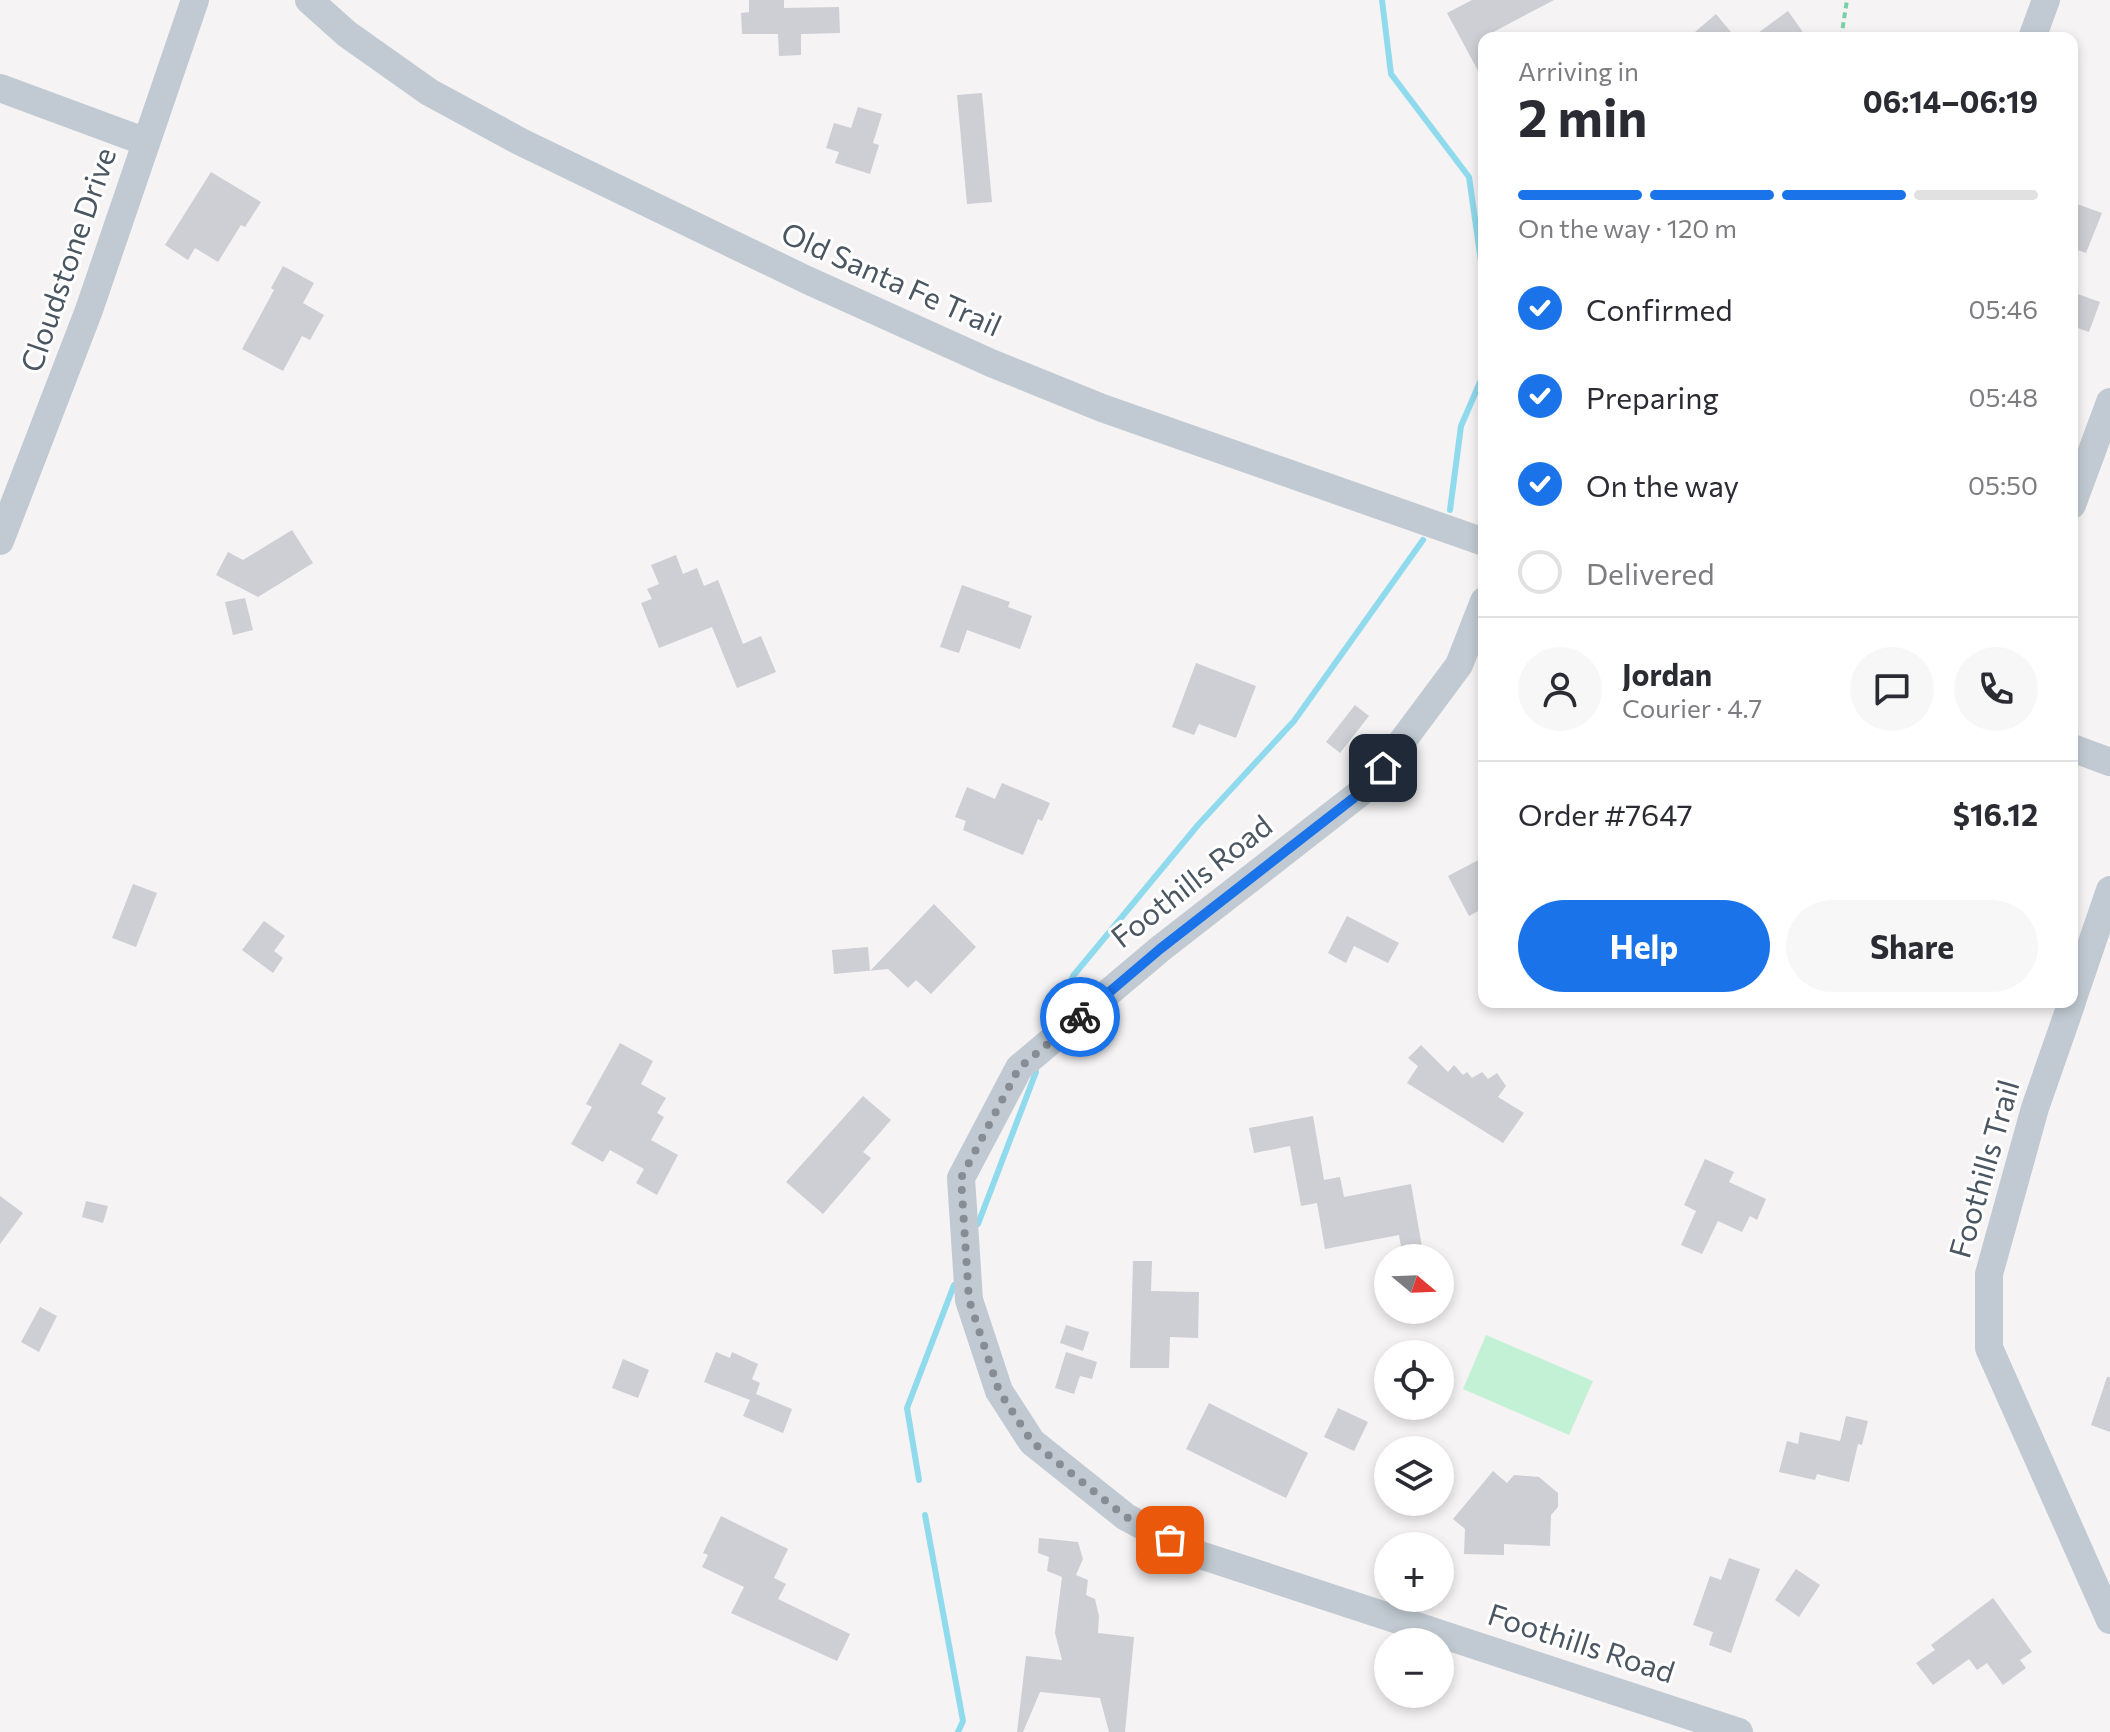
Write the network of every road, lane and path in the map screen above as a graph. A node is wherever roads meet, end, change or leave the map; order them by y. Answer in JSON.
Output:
{"nodes":[{"id":1,"x":195,"y":0,"type":"edge"},
{"id":2,"x":309,"y":0,"type":"edge"},
{"id":3,"x":1847,"y":0,"type":"edge"},
{"id":4,"x":2046,"y":0,"type":"edge"},
{"id":5,"x":1842,"y":32,"type":"edge"},
{"id":6,"x":2034,"y":32,"type":"edge"},
{"id":7,"x":0,"y":88,"type":"edge"},
{"id":8,"x":146,"y":142,"type":"junction"},
{"id":9,"x":2110,"y":402,"type":"edge"},
{"id":10,"x":2078,"y":489,"type":"edge"},
{"id":11,"x":1478,"y":540,"type":"edge"},
{"id":12,"x":0,"y":541,"type":"edge"},
{"id":13,"x":1478,"y":616,"type":"edge"},
{"id":14,"x":2078,"y":750,"type":"edge"},
{"id":15,"x":2110,"y":762,"type":"edge"},
{"id":16,"x":2110,"y":890,"type":"edge"},
{"id":17,"x":2078,"y":984,"type":"edge"},
{"id":18,"x":2070,"y":1008,"type":"edge"},
{"id":19,"x":2110,"y":1620,"type":"edge"},
{"id":20,"x":1739,"y":1732,"type":"edge"}],
"edges":[{"from":1,"to":8,"type":"street","name":"Cloudstone Drive"},
{"from":2,"to":11,"type":"street","name":"Old Santa Fe Trail"},
{"from":3,"to":5,"type":"path"},
{"from":4,"to":6,"type":"street"},
{"from":7,"to":8,"type":"street"},
{"from":8,"to":12,"type":"street","name":"Cloudstone Drive"},
{"from":9,"to":10,"type":"street"},
{"from":13,"to":20,"type":"street","name":"Foothills Road"},
{"from":14,"to":15,"type":"street"},
{"from":16,"to":17,"type":"street","name":"Foothills Trail"},
{"from":18,"to":19,"type":"street","name":"Foothills Trail"}]}
